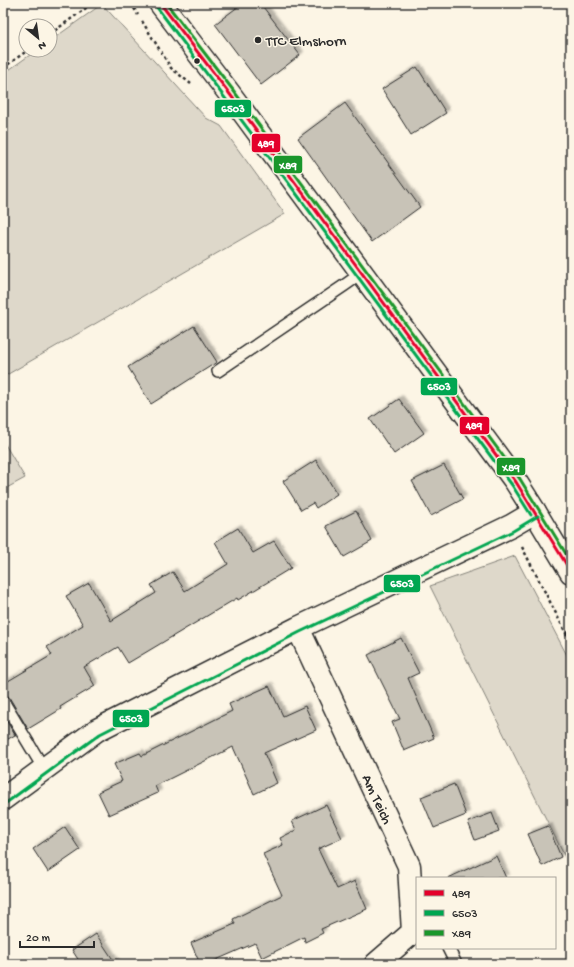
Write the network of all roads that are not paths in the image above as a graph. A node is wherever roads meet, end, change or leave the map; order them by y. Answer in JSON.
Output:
{"nodes":[{"id":1,"x":160,"y":3,"type":"edge"},
{"id":2,"x":362,"y":273,"type":"junction"},
{"id":3,"x":218,"y":371,"type":"dead end"},
{"id":4,"x":535,"y":512,"type":"junction"},
{"id":5,"x":571,"y":572,"type":"edge"},
{"id":6,"x":298,"y":628,"type":"junction"},
{"id":7,"x":3,"y":701,"type":"edge"},
{"id":8,"x":44,"y":769,"type":"junction"},
{"id":9,"x":3,"y":799,"type":"edge"},
{"id":10,"x":413,"y":874,"type":"edge"},
{"id":11,"x":448,"y":949,"type":"edge"},
{"id":12,"x":376,"y":964,"type":"edge"},
{"id":13,"x":456,"y":964,"type":"edge"}],
"edges":[{"from":1,"to":2,"type":"street"},
{"from":2,"to":3,"type":"lane"},
{"from":2,"to":4,"type":"street"},
{"from":4,"to":5,"type":"street"},
{"from":4,"to":6,"type":"street"},
{"from":6,"to":8,"type":"street"},
{"from":6,"to":10,"type":"street","name":"Am Teich"},
{"from":7,"to":8,"type":"lane"},
{"from":8,"to":9,"type":"street"},
{"from":10,"to":12,"type":"street","name":"Am Teich"},
{"from":11,"to":13,"type":"lane"}]}
